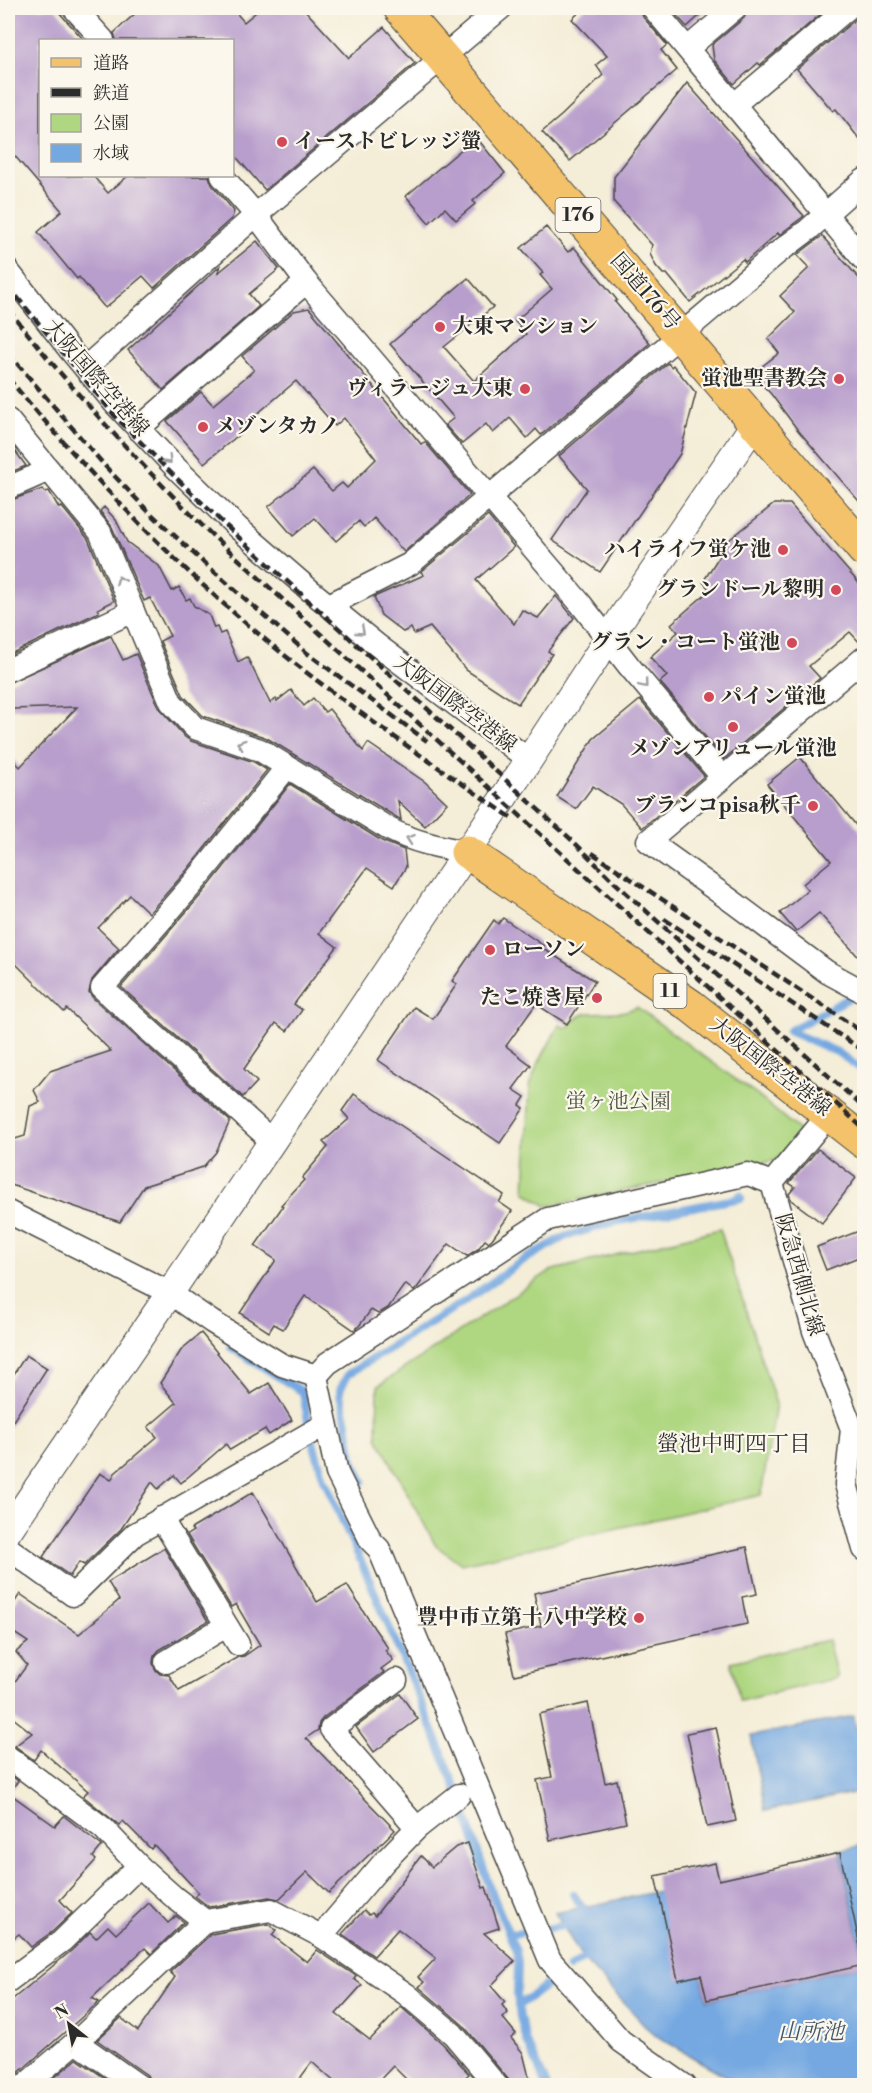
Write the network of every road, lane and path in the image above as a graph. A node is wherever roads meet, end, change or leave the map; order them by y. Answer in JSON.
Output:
{"nodes":[{"id":1,"x":74,"y":8,"type":"edge"},
{"id":2,"x":400,"y":8,"type":"edge"},
{"id":3,"x":501,"y":8,"type":"edge"},
{"id":4,"x":653,"y":8,"type":"edge"},
{"id":5,"x":735,"y":8,"type":"edge"},
{"id":6,"x":848,"y":8,"type":"edge"},
{"id":7,"x":102,"y":39,"type":"edge"},
{"id":8,"x":687,"y":48,"type":"junction"},
{"id":9,"x":443,"y":57,"type":"junction"},
{"id":10,"x":735,"y":104,"type":"junction"},
{"id":11,"x":223,"y":177,"type":"edge"},
{"id":12,"x":864,"y":180,"type":"edge"},
{"id":13,"x":827,"y":213,"type":"junction"},
{"id":14,"x":256,"y":215,"type":"junction"},
{"id":15,"x":864,"y":260,"type":"edge"},
{"id":16,"x":8,"y":271,"type":"edge"},
{"id":17,"x":306,"y":282,"type":"junction"},
{"id":18,"x":682,"y":335,"type":"junction"},
{"id":19,"x":85,"y":368,"type":"junction"},
{"id":20,"x":8,"y":420,"type":"edge"},
{"id":21,"x":756,"y":422,"type":"junction"},
{"id":22,"x":138,"y":429,"type":"junction"},
{"id":23,"x":49,"y":470,"type":"junction"},
{"id":24,"x":8,"y":488,"type":"edge"},
{"id":25,"x":488,"y":496,"type":"junction"},
{"id":26,"x":864,"y":550,"type":"edge"},
{"id":27,"x":329,"y":605,"type":"junction"},
{"id":28,"x":132,"y":610,"type":"junction"},
{"id":29,"x":608,"y":638,"type":"junction"},
{"id":30,"x":864,"y":658,"type":"edge"},
{"id":31,"x":8,"y":670,"type":"edge"},
{"id":32,"x":529,"y":760,"type":"junction"},
{"id":33,"x":287,"y":767,"type":"junction"},
{"id":34,"x":723,"y":778,"type":"junction"},
{"id":35,"x":467,"y":852,"type":"junction"},
{"id":36,"x":859,"y":985,"type":"edge"},
{"id":37,"x":830,"y":1113,"type":"junction"},
{"id":38,"x":272,"y":1141,"type":"junction"},
{"id":39,"x":864,"y":1142,"type":"edge"},
{"id":40,"x":772,"y":1183,"type":"junction"},
{"id":41,"x":8,"y":1212,"type":"edge"},
{"id":42,"x":170,"y":1293,"type":"junction"},
{"id":43,"x":316,"y":1376,"type":"junction"},
{"id":44,"x":326,"y":1424,"type":"junction"},
{"id":45,"x":858,"y":1439,"type":"edge"},
{"id":46,"x":161,"y":1518,"type":"junction"},
{"id":47,"x":8,"y":1531,"type":"edge"},
{"id":48,"x":8,"y":1548,"type":"edge"},
{"id":49,"x":864,"y":1549,"type":"edge"},
{"id":50,"x":166,"y":1662,"type":"dead end"},
{"id":51,"x":396,"y":1680,"type":"dead end"},
{"id":52,"x":8,"y":1756,"type":"edge"},
{"id":53,"x":459,"y":1795,"type":"dead end"},
{"id":54,"x":417,"y":1828,"type":"junction"},
{"id":55,"x":139,"y":1866,"type":"junction"},
{"id":56,"x":205,"y":1922,"type":"junction"},
{"id":57,"x":321,"y":1936,"type":"junction"},
{"id":58,"x":8,"y":1981,"type":"edge"},
{"id":59,"x":76,"y":2042,"type":"junction"},
{"id":60,"x":24,"y":2085,"type":"edge"},
{"id":61,"x":139,"y":2085,"type":"edge"},
{"id":62,"x":497,"y":2085,"type":"edge"},
{"id":63,"x":685,"y":2085,"type":"edge"}],
"edges":[{"from":1,"to":7,"type":"street"},
{"from":2,"to":9,"type":"main road","name":"国道176号","number":"176"},
{"from":3,"to":9,"type":"street"},
{"from":4,"to":8,"type":"street"},
{"from":5,"to":8,"type":"street"},
{"from":6,"to":10,"type":"street"},
{"from":8,"to":10,"type":"street"},
{"from":9,"to":14,"type":"street"},
{"from":9,"to":18,"type":"main road","name":"国道176号","number":"176"},
{"from":10,"to":13,"type":"street"},
{"from":11,"to":14,"type":"street"},
{"from":12,"to":13,"type":"street"},
{"from":13,"to":15,"type":"street"},
{"from":13,"to":18,"type":"street"},
{"from":14,"to":17,"type":"street"},
{"from":14,"to":19,"type":"street"},
{"from":16,"to":19,"type":"street","name":"大阪国際空港線"},
{"from":17,"to":22,"type":"street"},
{"from":17,"to":25,"type":"street"},
{"from":18,"to":21,"type":"main road","name":"国道176号","number":"176"},
{"from":18,"to":25,"type":"street"},
{"from":19,"to":22,"type":"street","name":"大阪国際空港線"},
{"from":20,"to":23,"type":"street"},
{"from":21,"to":26,"type":"main road","name":"国道176号","number":"176"},
{"from":21,"to":29,"type":"street"},
{"from":22,"to":27,"type":"street","name":"大阪国際空港線","one_way":true},
{"from":23,"to":24,"type":"street"},
{"from":28,"to":23,"type":"street","one_way":true},
{"from":25,"to":27,"type":"street"},
{"from":25,"to":29,"type":"street"},
{"from":27,"to":32,"type":"street","name":"大阪国際空港線","one_way":true},
{"from":28,"to":31,"type":"street"},
{"from":33,"to":28,"type":"street","one_way":true},
{"from":29,"to":32,"type":"street"},
{"from":29,"to":34,"type":"street","one_way":true},
{"from":30,"to":34,"type":"street"},
{"from":32,"to":35,"type":"street","name":"大阪国際空港線"},
{"from":35,"to":33,"type":"street","one_way":true},
{"from":33,"to":38,"type":"street"},
{"from":34,"to":36,"type":"street"},
{"from":35,"to":37,"type":"main road","name":"大阪国際空港線","number":"11"},
{"from":35,"to":38,"type":"street"},
{"from":37,"to":39,"type":"main road","name":"大阪国際空港線","number":"11"},
{"from":37,"to":40,"type":"street"},
{"from":38,"to":42,"type":"street"},
{"from":40,"to":43,"type":"street"},
{"from":40,"to":45,"type":"street","name":"阪急西側北線"},
{"from":41,"to":42,"type":"street"},
{"from":42,"to":43,"type":"street"},
{"from":42,"to":47,"type":"street"},
{"from":43,"to":44,"type":"street"},
{"from":44,"to":46,"type":"street"},
{"from":44,"to":63,"type":"street"},
{"from":45,"to":49,"type":"street"},
{"from":46,"to":48,"type":"street"},
{"from":46,"to":50,"type":"street"},
{"from":51,"to":54,"type":"street"},
{"from":52,"to":55,"type":"street"},
{"from":53,"to":54,"type":"street"},
{"from":54,"to":57,"type":"street"},
{"from":55,"to":56,"type":"street"},
{"from":55,"to":58,"type":"street"},
{"from":56,"to":57,"type":"street"},
{"from":56,"to":59,"type":"street"},
{"from":57,"to":62,"type":"street"},
{"from":59,"to":60,"type":"street"},
{"from":59,"to":61,"type":"street"}]}
